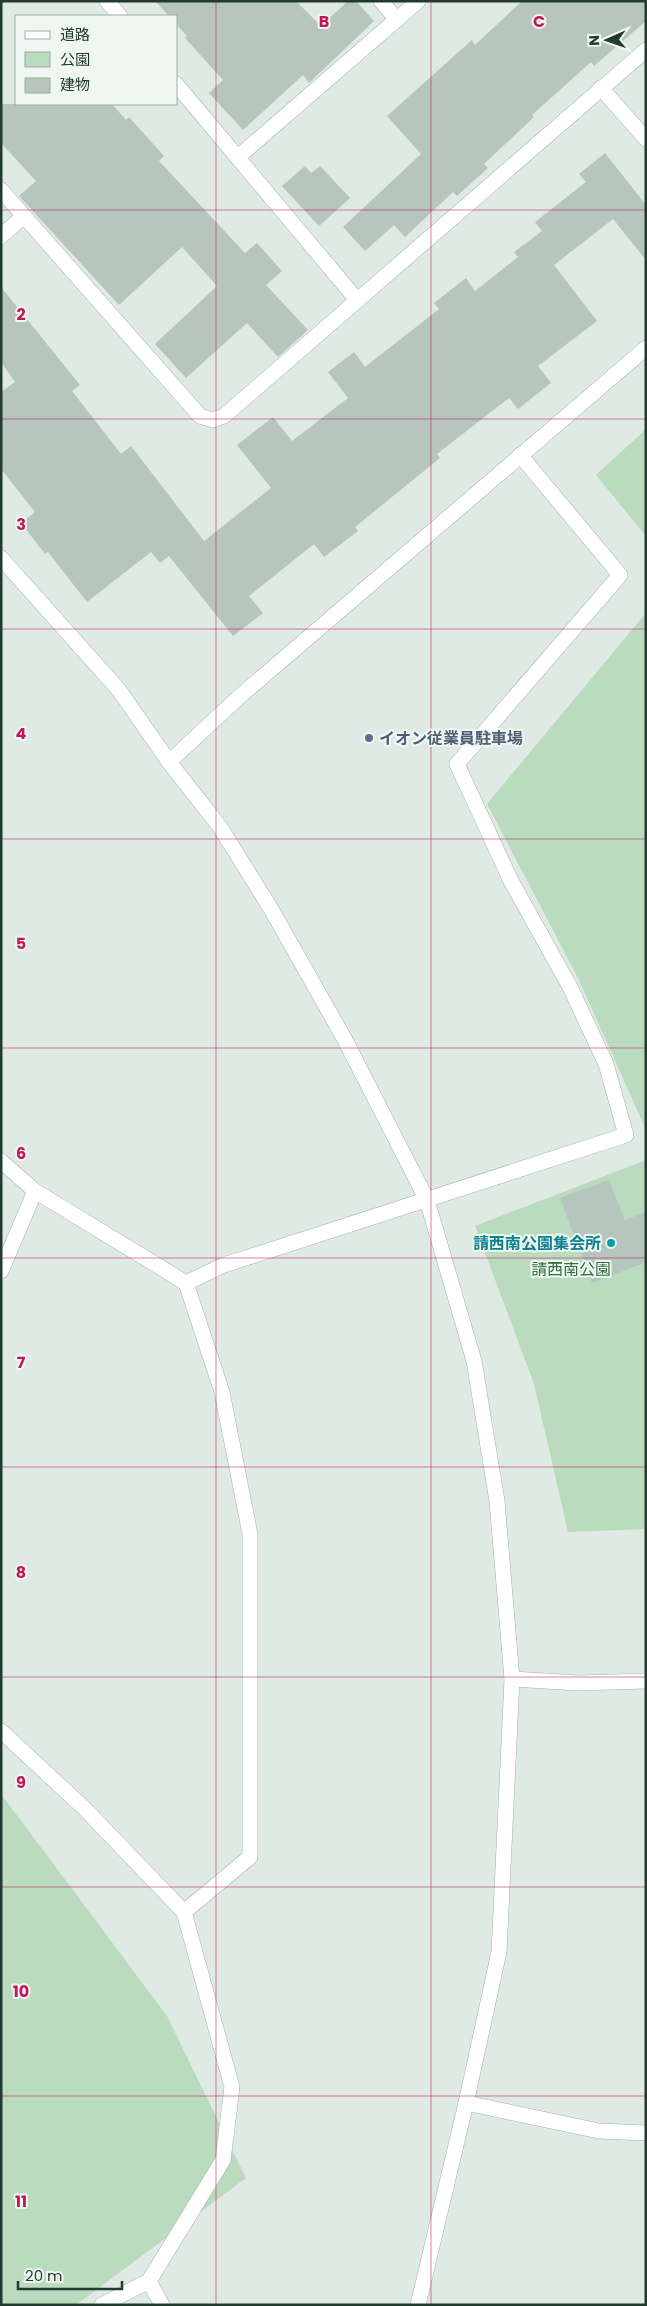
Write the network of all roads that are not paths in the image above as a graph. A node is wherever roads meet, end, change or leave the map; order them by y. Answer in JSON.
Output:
{"nodes":[{"id":1,"x":107,"y":1,"type":"edge"},
{"id":2,"x":380,"y":1,"type":"edge"},
{"id":3,"x":418,"y":1,"type":"edge"},
{"id":4,"x":119,"y":15,"type":"edge"},
{"id":5,"x":396,"y":20,"type":"junction"},
{"id":6,"x":646,"y":50,"type":"edge"},
{"id":7,"x":178,"y":86,"type":"edge"},
{"id":8,"x":601,"y":88,"type":"junction"},
{"id":9,"x":646,"y":139,"type":"edge"},
{"id":10,"x":238,"y":157,"type":"junction"},
{"id":11,"x":1,"y":190,"type":"edge"},
{"id":12,"x":24,"y":216,"type":"junction"},
{"id":13,"x":1,"y":236,"type":"edge"},
{"id":14,"x":357,"y":300,"type":"junction"},
{"id":15,"x":646,"y":348,"type":"edge"},
{"id":16,"x":520,"y":455,"type":"junction"},
{"id":17,"x":1,"y":558,"type":"edge"},
{"id":18,"x":169,"y":762,"type":"junction"},
{"id":19,"x":1,"y":1161,"type":"edge"},
{"id":20,"x":35,"y":1191,"type":"junction"},
{"id":21,"x":427,"y":1200,"type":"junction"},
{"id":22,"x":1,"y":1271,"type":"edge"},
{"id":23,"x":186,"y":1283,"type":"junction"},
{"id":24,"x":512,"y":1679,"type":"junction"},
{"id":25,"x":646,"y":1681,"type":"edge"},
{"id":26,"x":1,"y":1732,"type":"edge"},
{"id":27,"x":184,"y":1912,"type":"junction"},
{"id":28,"x":466,"y":2103,"type":"junction"},
{"id":29,"x":646,"y":2133,"type":"edge"},
{"id":30,"x":149,"y":2281,"type":"junction"},
{"id":31,"x":102,"y":2305,"type":"edge"},
{"id":32,"x":162,"y":2305,"type":"edge"},
{"id":33,"x":418,"y":2305,"type":"edge"}],
"edges":[{"from":1,"to":4,"type":"street"},
{"from":2,"to":5,"type":"street"},
{"from":3,"to":5,"type":"street"},
{"from":5,"to":10,"type":"street"},
{"from":6,"to":8,"type":"street"},
{"from":7,"to":10,"type":"street"},
{"from":8,"to":9,"type":"street"},
{"from":8,"to":14,"type":"street"},
{"from":10,"to":14,"type":"street"},
{"from":11,"to":12,"type":"street"},
{"from":12,"to":13,"type":"street"},
{"from":12,"to":14,"type":"street"},
{"from":15,"to":16,"type":"street"},
{"from":16,"to":18,"type":"street"},
{"from":16,"to":21,"type":"street"},
{"from":17,"to":18,"type":"street"},
{"from":18,"to":21,"type":"street"},
{"from":19,"to":20,"type":"street"},
{"from":20,"to":22,"type":"street"},
{"from":20,"to":23,"type":"street"},
{"from":21,"to":23,"type":"street"},
{"from":21,"to":24,"type":"street"},
{"from":23,"to":27,"type":"street"},
{"from":24,"to":25,"type":"street"},
{"from":24,"to":28,"type":"street"},
{"from":26,"to":27,"type":"street"},
{"from":27,"to":30,"type":"street"},
{"from":28,"to":29,"type":"street"},
{"from":28,"to":33,"type":"street"},
{"from":30,"to":31,"type":"street"},
{"from":30,"to":32,"type":"street"}]}
